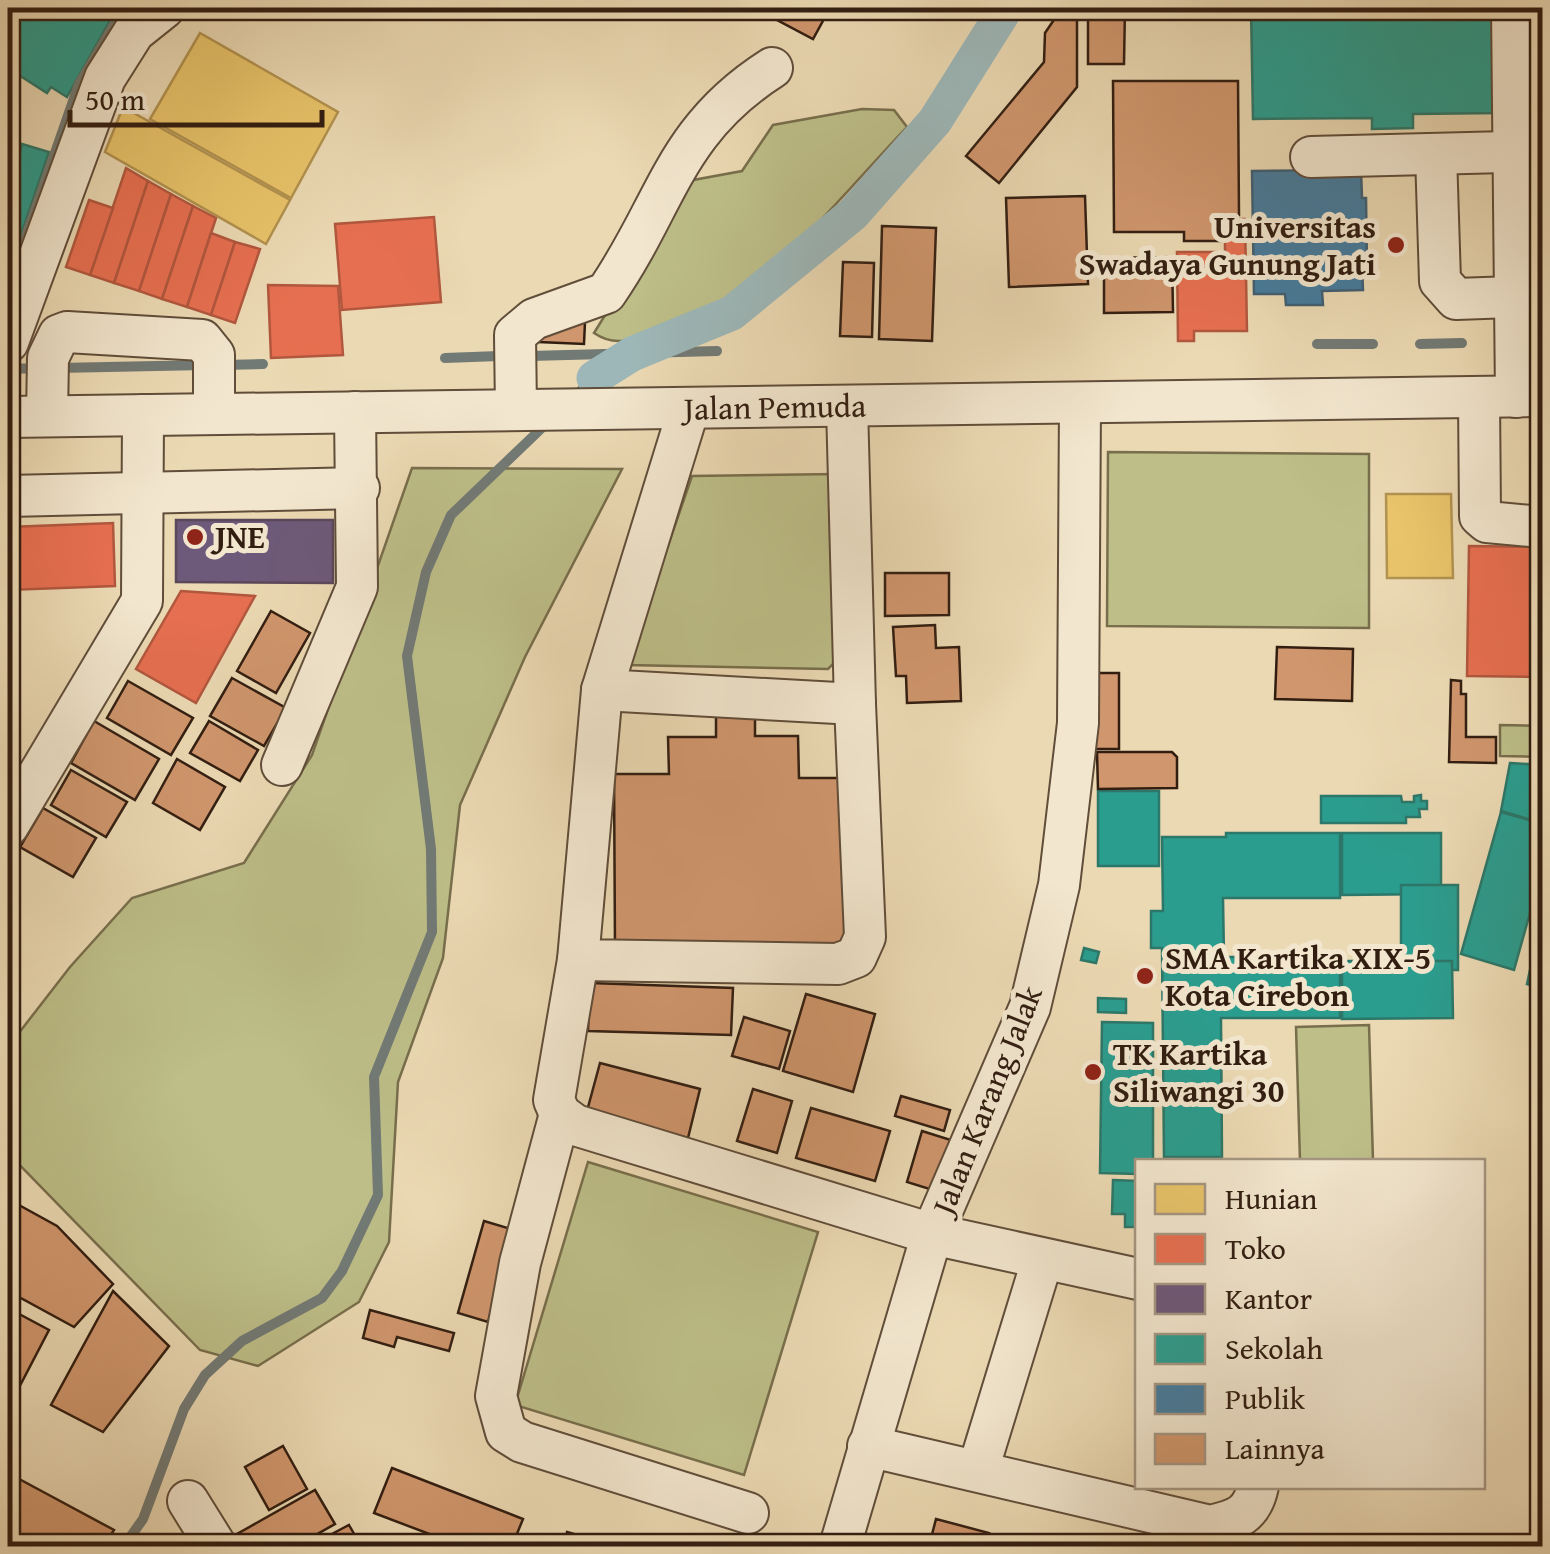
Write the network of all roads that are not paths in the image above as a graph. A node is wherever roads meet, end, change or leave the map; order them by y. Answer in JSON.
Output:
{"nodes":[{"id":1,"x":1512,"y":8,"type":"edge"},
{"id":2,"x":145,"y":16,"type":"edge"},
{"id":3,"x":772,"y":68,"type":"dead end"},
{"id":4,"x":1528,"y":152,"type":"edge"},
{"id":5,"x":1436,"y":154,"type":"junction"},
{"id":6,"x":1311,"y":157,"type":"dead end"},
{"id":7,"x":1528,"y":296,"type":"edge"},
{"id":8,"x":8,"y":342,"type":"edge"},
{"id":9,"x":1512,"y":397,"type":"edge"},
{"id":10,"x":1080,"y":403,"type":"junction"},
{"id":11,"x":847,"y":406,"type":"junction"},
{"id":12,"x":681,"y":408,"type":"junction"},
{"id":13,"x":530,"y":410,"type":"junction"},
{"id":14,"x":356,"y":412,"type":"junction"},
{"id":15,"x":214,"y":414,"type":"junction"},
{"id":16,"x":143,"y":415,"type":"junction"},
{"id":17,"x":8,"y":416,"type":"edge"},
{"id":18,"x":48,"y":416,"type":"junction"},
{"id":19,"x":360,"y":488,"type":"junction"},
{"id":20,"x":143,"y":494,"type":"junction"},
{"id":21,"x":8,"y":496,"type":"edge"},
{"id":22,"x":1542,"y":527,"type":"edge"},
{"id":23,"x":602,"y":690,"type":"junction"},
{"id":24,"x":856,"y":704,"type":"junction"},
{"id":25,"x":282,"y":765,"type":"dead end"},
{"id":26,"x":8,"y":826,"type":"edge"},
{"id":27,"x":578,"y":960,"type":"junction"},
{"id":28,"x":560,"y":1114,"type":"junction"},
{"id":29,"x":932,"y":1234,"type":"junction"},
{"id":30,"x":1042,"y":1260,"type":"junction"},
{"id":31,"x":1135,"y":1278,"type":"edge"},
{"id":32,"x":868,"y":1446,"type":"junction"},
{"id":33,"x":978,"y":1470,"type":"junction"},
{"id":34,"x":1257,"y":1489,"type":"edge"},
{"id":35,"x":188,"y":1501,"type":"dead end"},
{"id":36,"x":748,"y":1513,"type":"dead end"},
{"id":37,"x":216,"y":1546,"type":"edge"},
{"id":38,"x":840,"y":1546,"type":"edge"}],
"edges":[{"from":1,"to":4,"type":"street"},
{"from":2,"to":8,"type":"street"},
{"from":3,"to":13,"type":"street"},
{"from":4,"to":5,"type":"street"},
{"from":4,"to":7,"type":"street"},
{"from":5,"to":6,"type":"street"},
{"from":5,"to":7,"type":"street"},
{"from":7,"to":9,"type":"street"},
{"from":9,"to":10,"type":"street","name":"Jalan Pemuda"},
{"from":9,"to":22,"type":"street"},
{"from":10,"to":11,"type":"street","name":"Jalan Pemuda"},
{"from":10,"to":29,"type":"street","name":"Jalan Karang Jalak"},
{"from":11,"to":12,"type":"street","name":"Jalan Pemuda"},
{"from":11,"to":24,"type":"street"},
{"from":12,"to":13,"type":"street","name":"Jalan Pemuda"},
{"from":12,"to":23,"type":"street"},
{"from":13,"to":14,"type":"street","name":"Jalan Pemuda"},
{"from":14,"to":15,"type":"street","name":"Jalan Pemuda"},
{"from":14,"to":19,"type":"street"},
{"from":15,"to":16,"type":"street","name":"Jalan Pemuda"},
{"from":15,"to":18,"type":"street"},
{"from":16,"to":18,"type":"street","name":"Jalan Pemuda"},
{"from":16,"to":20,"type":"street"},
{"from":17,"to":18,"type":"street","name":"Jalan Pemuda"},
{"from":19,"to":20,"type":"street"},
{"from":19,"to":25,"type":"street"},
{"from":20,"to":21,"type":"street"},
{"from":20,"to":26,"type":"street"},
{"from":23,"to":24,"type":"street"},
{"from":23,"to":27,"type":"street"},
{"from":24,"to":27,"type":"street"},
{"from":27,"to":28,"type":"street"},
{"from":28,"to":29,"type":"street"},
{"from":28,"to":36,"type":"street"},
{"from":29,"to":30,"type":"street"},
{"from":29,"to":32,"type":"street","name":"Jalan Karang Jalak"},
{"from":30,"to":31,"type":"street"},
{"from":30,"to":33,"type":"street"},
{"from":32,"to":33,"type":"street"},
{"from":32,"to":38,"type":"street","name":"Jalan Karang Jalak"},
{"from":33,"to":34,"type":"street"},
{"from":35,"to":37,"type":"street"}]}
